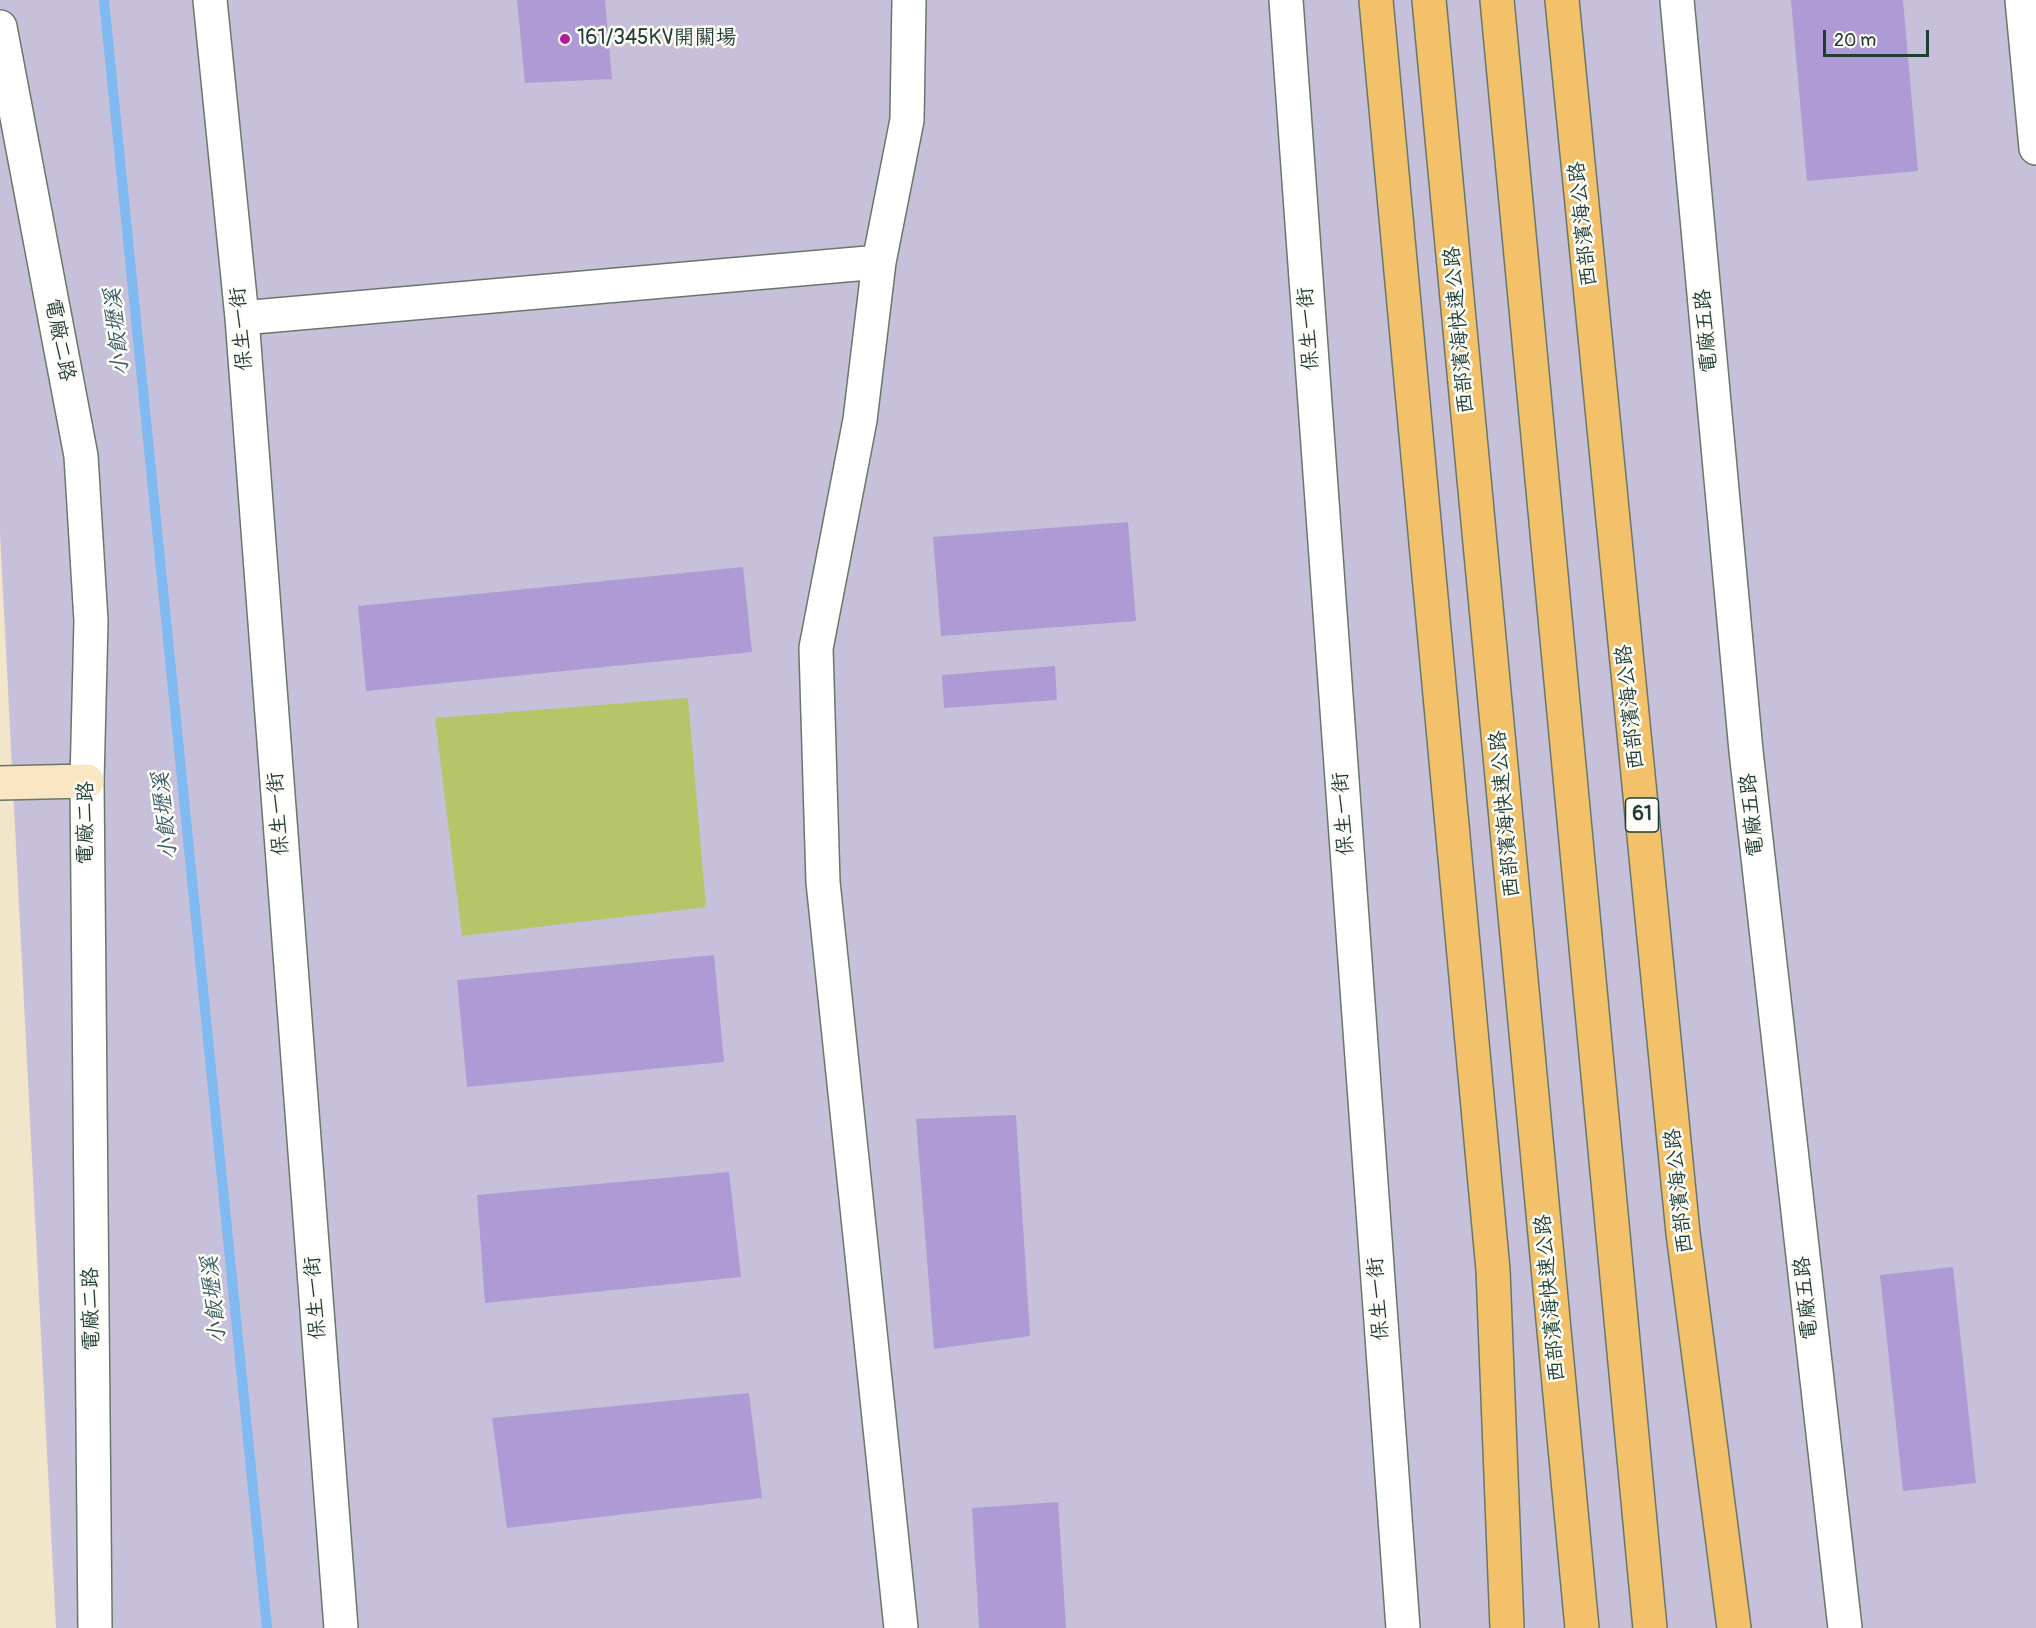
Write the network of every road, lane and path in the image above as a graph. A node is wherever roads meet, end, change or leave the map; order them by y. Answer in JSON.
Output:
{"nodes":[{"id":1,"x":210,"y":0,"type":"edge"},
{"id":2,"x":909,"y":0,"type":"edge"},
{"id":3,"x":1286,"y":0,"type":"edge"},
{"id":4,"x":1376,"y":0,"type":"edge"},
{"id":5,"x":1429,"y":0,"type":"edge"},
{"id":6,"x":1497,"y":0,"type":"edge"},
{"id":7,"x":1562,"y":0,"type":"edge"},
{"id":8,"x":1677,"y":0,"type":"edge"},
{"id":9,"x":2022,"y":0,"type":"edge"},
{"id":10,"x":0,"y":27,"type":"edge"},
{"id":11,"x":2036,"y":148,"type":"edge"},
{"id":12,"x":879,"y":262,"type":"junction"},
{"id":13,"x":242,"y":318,"type":"junction"},
{"id":14,"x":87,"y":781,"type":"junction"},
{"id":15,"x":0,"y":783,"type":"edge"},
{"id":16,"x":94,"y":1628,"type":"edge"},
{"id":17,"x":341,"y":1628,"type":"edge"},
{"id":18,"x":901,"y":1628,"type":"edge"},
{"id":19,"x":1403,"y":1628,"type":"edge"},
{"id":20,"x":1507,"y":1628,"type":"edge"},
{"id":21,"x":1582,"y":1628,"type":"edge"},
{"id":22,"x":1650,"y":1628,"type":"edge"},
{"id":23,"x":1734,"y":1628,"type":"edge"},
{"id":24,"x":1845,"y":1628,"type":"edge"}],
"edges":[{"from":1,"to":13,"type":"street","name":"保生一街"},
{"from":2,"to":12,"type":"street"},
{"from":3,"to":19,"type":"street","name":"保生一街"},
{"from":4,"to":20,"type":"main road"},
{"from":5,"to":21,"type":"main road","name":"西部濱海快速公路"},
{"from":6,"to":22,"type":"main road"},
{"from":7,"to":23,"type":"main road","name":"西部濱海公路","number":"61"},
{"from":8,"to":24,"type":"street","name":"電廠五路"},
{"from":9,"to":11,"type":"street"},
{"from":10,"to":14,"type":"street","name":"電廠二路"},
{"from":12,"to":13,"type":"street"},
{"from":12,"to":18,"type":"street"},
{"from":13,"to":17,"type":"street","name":"保生一街"},
{"from":14,"to":15,"type":"street"},
{"from":14,"to":16,"type":"street","name":"電廠二路"}]}
